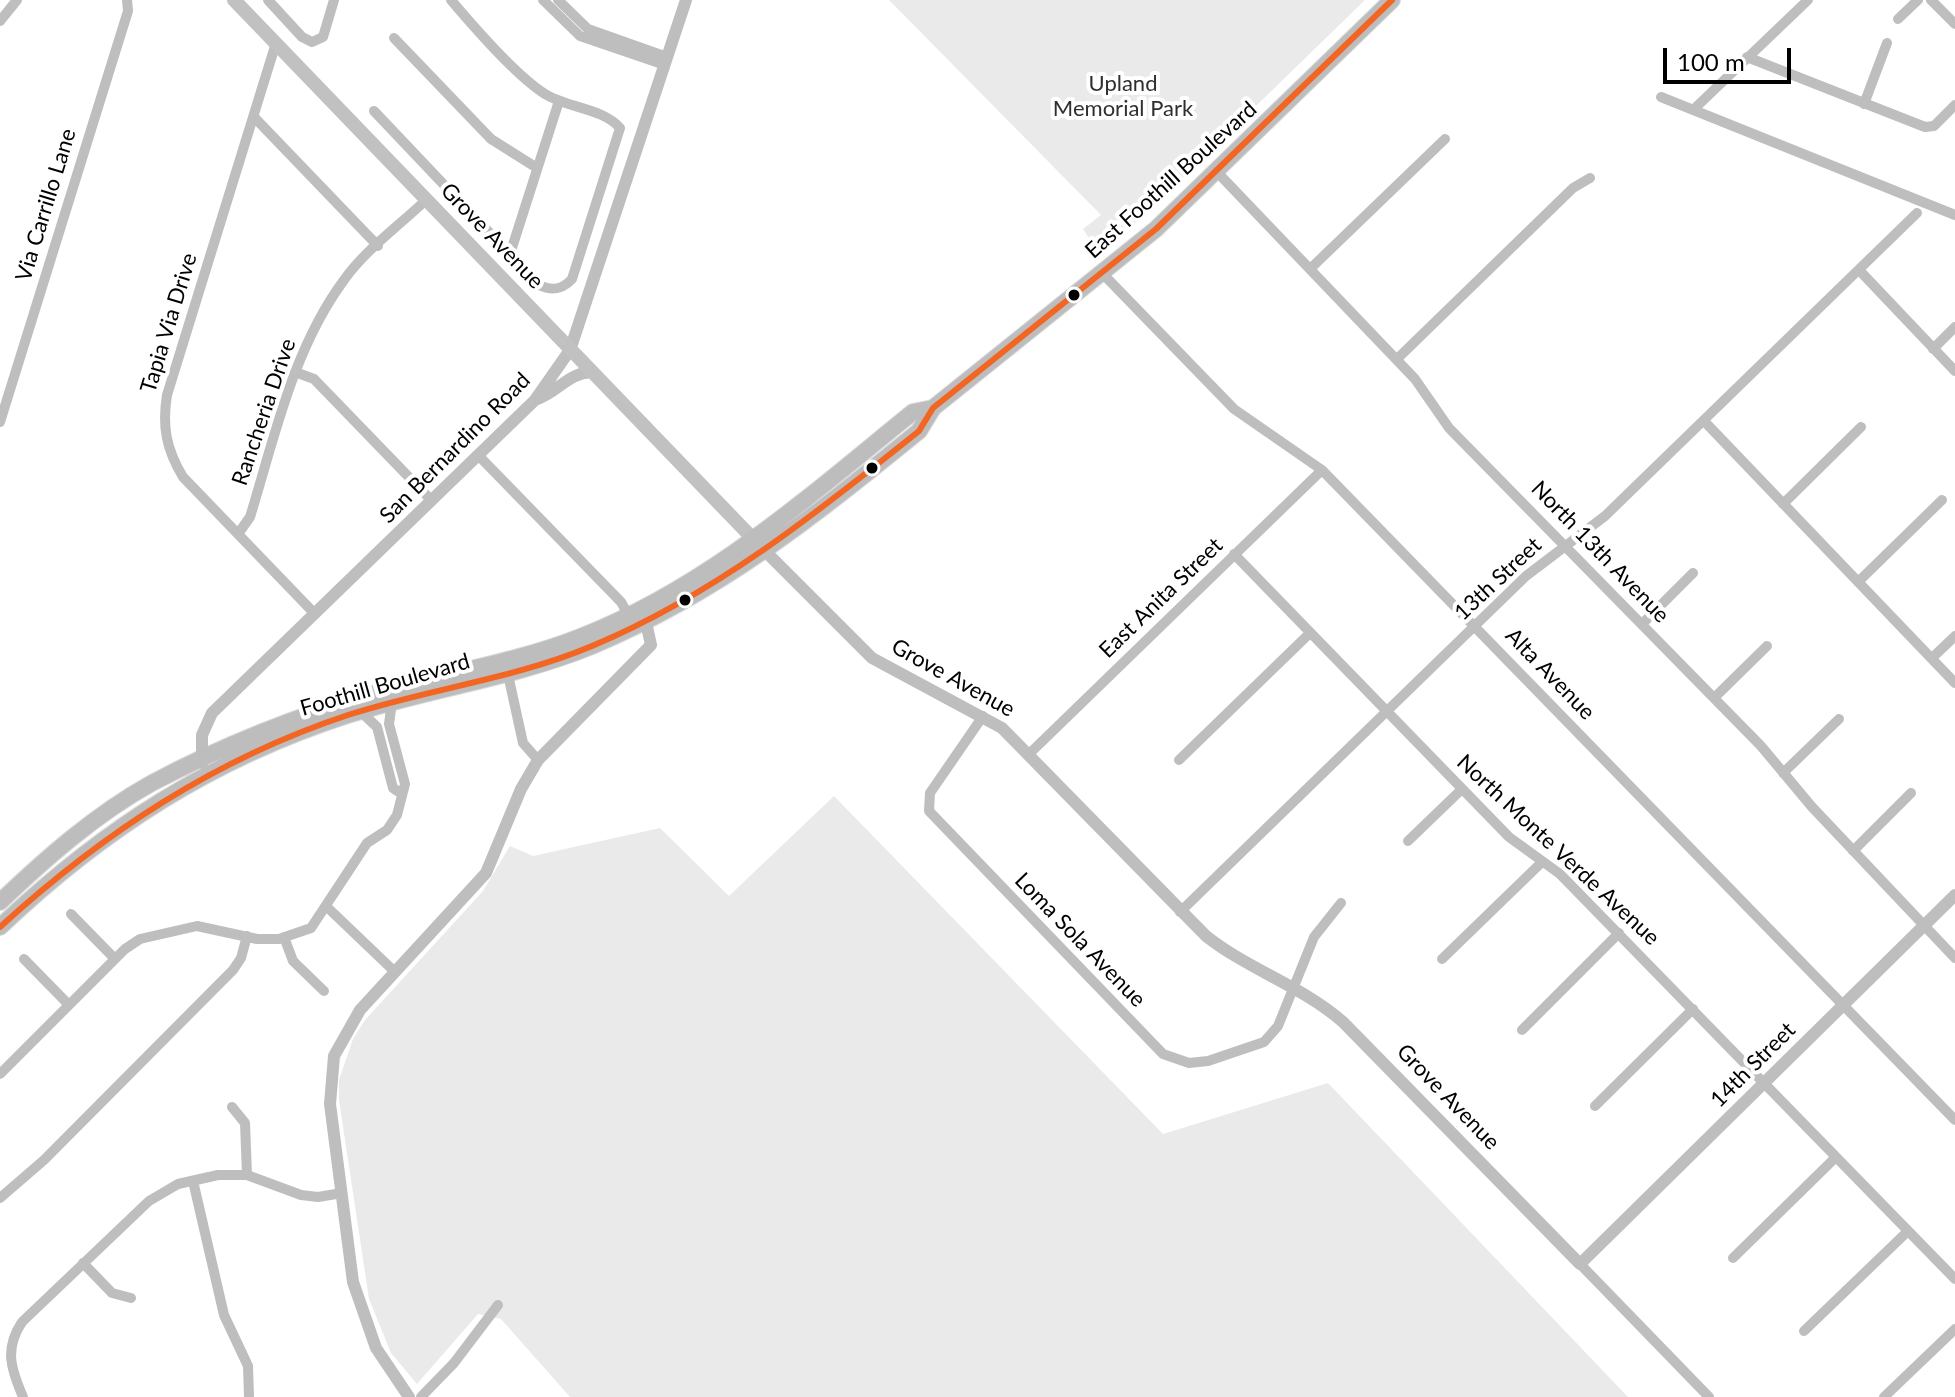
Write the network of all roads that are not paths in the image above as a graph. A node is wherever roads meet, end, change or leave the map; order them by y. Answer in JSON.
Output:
{"nodes":[{"id":1,"x":17,"y":0,"type":"edge"},
{"id":2,"x":127,"y":0,"type":"edge"},
{"id":3,"x":234,"y":0,"type":"edge"},
{"id":4,"x":268,"y":0,"type":"edge"},
{"id":5,"x":334,"y":0,"type":"edge"},
{"id":6,"x":543,"y":0,"type":"edge"},
{"id":7,"x":558,"y":0,"type":"edge"},
{"id":8,"x":686,"y":0,"type":"edge"},
{"id":9,"x":1808,"y":0,"type":"edge"},
{"id":10,"x":1918,"y":0,"type":"edge"},
{"id":11,"x":1931,"y":0,"type":"edge"},
{"id":12,"x":1397,"y":1,"type":"edge"},
{"id":13,"x":456,"y":2,"type":"edge"},
{"id":14,"x":1898,"y":19,"type":"dead end"},
{"id":15,"x":0,"y":21,"type":"edge"},
{"id":16,"x":1955,"y":24,"type":"edge"},
{"id":17,"x":394,"y":38,"type":"dead end"},
{"id":18,"x":276,"y":43,"type":"junction"},
{"id":19,"x":1887,"y":43,"type":"dead end"},
{"id":20,"x":1747,"y":57,"type":"junction"},
{"id":21,"x":666,"y":61,"type":"junction"},
{"id":22,"x":1661,"y":97,"type":"dead end"},
{"id":23,"x":559,"y":101,"type":"junction"},
{"id":24,"x":1864,"y":104,"type":"junction"},
{"id":25,"x":1955,"y":105,"type":"edge"},
{"id":26,"x":1693,"y":110,"type":"junction"},
{"id":27,"x":374,"y":111,"type":"dead end"},
{"id":28,"x":254,"y":117,"type":"junction"},
{"id":29,"x":1445,"y":139,"type":"dead end"},
{"id":30,"x":537,"y":168,"type":"junction"},
{"id":31,"x":1217,"y":172,"type":"junction"},
{"id":32,"x":1590,"y":178,"type":"dead end"},
{"id":33,"x":427,"y":199,"type":"junction"},
{"id":34,"x":1953,"y":212,"type":"edge"},
{"id":35,"x":1917,"y":213,"type":"dead end"},
{"id":36,"x":378,"y":246,"type":"junction"},
{"id":37,"x":510,"y":254,"type":"junction"},
{"id":38,"x":1311,"y":268,"type":"junction"},
{"id":39,"x":1859,"y":270,"type":"junction"},
{"id":40,"x":1102,"y":273,"type":"junction"},
{"id":41,"x":1955,"y":327,"type":"edge"},
{"id":42,"x":1933,"y":349,"type":"junction"},
{"id":43,"x":570,"y":350,"type":"junction"},
{"id":44,"x":1397,"y":359,"type":"junction"},
{"id":45,"x":1955,"y":371,"type":"edge"},
{"id":46,"x":295,"y":372,"type":"junction"},
{"id":47,"x":591,"y":372,"type":"junction"},
{"id":48,"x":535,"y":400,"type":"junction"},
{"id":49,"x":2,"y":410,"type":"edge"},
{"id":50,"x":1704,"y":421,"type":"junction"},
{"id":51,"x":0,"y":422,"type":"edge"},
{"id":52,"x":1861,"y":427,"type":"dead end"},
{"id":53,"x":478,"y":455,"type":"junction"},
{"id":54,"x":1322,"y":470,"type":"junction"},
{"id":55,"x":1942,"y":500,"type":"dead end"},
{"id":56,"x":432,"y":501,"type":"junction"},
{"id":57,"x":1783,"y":504,"type":"junction"},
{"id":58,"x":238,"y":534,"type":"junction"},
{"id":59,"x":1565,"y":544,"type":"junction"},
{"id":60,"x":760,"y":546,"type":"junction"},
{"id":61,"x":1234,"y":554,"type":"junction"},
{"id":62,"x":1693,"y":573,"type":"dead end"},
{"id":63,"x":1858,"y":582,"type":"junction"},
{"id":64,"x":315,"y":614,"type":"junction"},
{"id":65,"x":629,"y":616,"type":"junction"},
{"id":66,"x":646,"y":622,"type":"junction"},
{"id":67,"x":1642,"y":624,"type":"junction"},
{"id":68,"x":1476,"y":627,"type":"junction"},
{"id":69,"x":1310,"y":633,"type":"junction"},
{"id":70,"x":1955,"y":636,"type":"edge"},
{"id":71,"x":1767,"y":646,"type":"dead end"},
{"id":72,"x":1932,"y":658,"type":"junction"},
{"id":73,"x":506,"y":667,"type":"junction"},
{"id":74,"x":1955,"y":683,"type":"edge"},
{"id":75,"x":1714,"y":698,"type":"junction"},
{"id":76,"x":392,"y":702,"type":"junction"},
{"id":77,"x":360,"y":711,"type":"junction"},
{"id":78,"x":1388,"y":712,"type":"junction"},
{"id":79,"x":983,"y":716,"type":"junction"},
{"id":80,"x":1839,"y":719,"type":"dead end"},
{"id":81,"x":389,"y":724,"type":"junction"},
{"id":82,"x":377,"y":727,"type":"junction"},
{"id":83,"x":1028,"y":755,"type":"junction"},
{"id":84,"x":538,"y":760,"type":"junction"},
{"id":85,"x":1179,"y":760,"type":"dead end"},
{"id":86,"x":202,"y":768,"type":"junction"},
{"id":87,"x":402,"y":773,"type":"junction"},
{"id":88,"x":1783,"y":773,"type":"junction"},
{"id":89,"x":390,"y":776,"type":"junction"},
{"id":90,"x":1462,"y":789,"type":"junction"},
{"id":91,"x":1911,"y":793,"type":"dead end"},
{"id":92,"x":402,"y":794,"type":"junction"},
{"id":93,"x":1408,"y":841,"type":"dead end"},
{"id":94,"x":1853,"y":851,"type":"junction"},
{"id":95,"x":1542,"y":862,"type":"junction"},
{"id":96,"x":1955,"y":895,"type":"edge"},
{"id":97,"x":0,"y":902,"type":"edge"},
{"id":98,"x":1341,"y":903,"type":"dead end"},
{"id":99,"x":327,"y":907,"type":"junction"},
{"id":100,"x":1180,"y":912,"type":"junction"},
{"id":101,"x":71,"y":914,"type":"dead end"},
{"id":102,"x":1924,"y":925,"type":"junction"},
{"id":103,"x":0,"y":927,"type":"edge"},
{"id":104,"x":1619,"y":933,"type":"junction"},
{"id":105,"x":247,"y":936,"type":"junction"},
{"id":106,"x":284,"y":937,"type":"junction"},
{"id":107,"x":1955,"y":958,"type":"edge"},
{"id":108,"x":24,"y":959,"type":"dead end"},
{"id":109,"x":115,"y":959,"type":"junction"},
{"id":110,"x":1442,"y":959,"type":"dead end"},
{"id":111,"x":395,"y":972,"type":"junction"},
{"id":112,"x":1293,"y":987,"type":"junction"},
{"id":113,"x":324,"y":991,"type":"dead end"},
{"id":114,"x":69,"y":1005,"type":"junction"},
{"id":115,"x":1842,"y":1005,"type":"junction"},
{"id":116,"x":1693,"y":1009,"type":"junction"},
{"id":117,"x":1522,"y":1030,"type":"dead end"},
{"id":118,"x":0,"y":1074,"type":"edge"},
{"id":119,"x":1765,"y":1083,"type":"junction"},
{"id":120,"x":1595,"y":1106,"type":"dead end"},
{"id":121,"x":232,"y":1107,"type":"dead end"},
{"id":122,"x":1955,"y":1120,"type":"edge"},
{"id":123,"x":1836,"y":1157,"type":"junction"},
{"id":124,"x":247,"y":1175,"type":"junction"},
{"id":125,"x":193,"y":1181,"type":"junction"},
{"id":126,"x":342,"y":1193,"type":"junction"},
{"id":127,"x":0,"y":1198,"type":"edge"},
{"id":128,"x":1908,"y":1231,"type":"junction"},
{"id":129,"x":1733,"y":1258,"type":"dead end"},
{"id":130,"x":83,"y":1263,"type":"junction"},
{"id":131,"x":1580,"y":1264,"type":"junction"},
{"id":132,"x":1955,"y":1279,"type":"edge"},
{"id":133,"x":131,"y":1298,"type":"dead end"},
{"id":134,"x":498,"y":1305,"type":"dead end"},
{"id":135,"x":1955,"y":1329,"type":"edge"},
{"id":136,"x":1804,"y":1331,"type":"dead end"},
{"id":137,"x":5,"y":1367,"type":"edge"},
{"id":138,"x":23,"y":1397,"type":"edge"},
{"id":139,"x":249,"y":1397,"type":"edge"},
{"id":140,"x":409,"y":1397,"type":"edge"},
{"id":141,"x":421,"y":1397,"type":"edge"},
{"id":142,"x":1709,"y":1397,"type":"edge"},
{"id":143,"x":1884,"y":1397,"type":"edge"}],
"edges":[{"from":1,"to":15,"type":"street"},
{"from":2,"to":49,"type":"street","name":"Via Carrillo Lane"},
{"from":3,"to":18,"type":"main road","name":"Grove Avenue"},
{"from":4,"to":5,"type":"street"},
{"from":6,"to":21,"type":"street"},
{"from":7,"to":21,"type":"street"},
{"from":8,"to":21,"type":"street","name":"San Bernardino Road"},
{"from":9,"to":20,"type":"street"},
{"from":10,"to":14,"type":"street"},
{"from":11,"to":16,"type":"street"},
{"from":12,"to":31,"type":"main road","name":"East Foothill Boulevard"},
{"from":13,"to":23,"type":"street"},
{"from":17,"to":30,"type":"street"},
{"from":18,"to":28,"type":"street","name":"Tapia Via Drive"},
{"from":18,"to":33,"type":"main road","name":"Grove Avenue"},
{"from":19,"to":24,"type":"street"},
{"from":20,"to":24,"type":"street"},
{"from":20,"to":26,"type":"street"},
{"from":21,"to":43,"type":"street","name":"San Bernardino Road"},
{"from":22,"to":26,"type":"street"},
{"from":23,"to":30,"type":"street"},
{"from":23,"to":37,"type":"street"},
{"from":24,"to":25,"type":"street"},
{"from":26,"to":34,"type":"street"},
{"from":27,"to":37,"type":"street"},
{"from":28,"to":36,"type":"street"},
{"from":28,"to":58,"type":"street","name":"Tapia Via Drive"},
{"from":29,"to":38,"type":"street"},
{"from":30,"to":37,"type":"street"},
{"from":31,"to":38,"type":"street","name":"North 13th Avenue"},
{"from":31,"to":40,"type":"main road","name":"East Foothill Boulevard"},
{"from":32,"to":44,"type":"street"},
{"from":33,"to":36,"type":"street","name":"Rancheria Drive"},
{"from":33,"to":43,"type":"main road","name":"Grove Avenue"},
{"from":35,"to":39,"type":"street","name":"13th Street"},
{"from":36,"to":46,"type":"street","name":"Rancheria Drive"},
{"from":38,"to":44,"type":"street","name":"North 13th Avenue"},
{"from":39,"to":42,"type":"street"},
{"from":39,"to":50,"type":"street","name":"13th Street"},
{"from":40,"to":54,"type":"street","name":"Alta Avenue"},
{"from":40,"to":60,"type":"main road","name":"East Foothill Boulevard"},
{"from":41,"to":42,"type":"street"},
{"from":42,"to":45,"type":"street"},
{"from":43,"to":47,"type":"main road","name":"Grove Avenue"},
{"from":43,"to":48,"type":"street","name":"San Bernardino Road"},
{"from":44,"to":59,"type":"street","name":"North 13th Avenue"},
{"from":46,"to":56,"type":"street"},
{"from":46,"to":58,"type":"street","name":"Rancheria Drive"},
{"from":47,"to":48,"type":"street"},
{"from":47,"to":60,"type":"main road","name":"Grove Avenue"},
{"from":48,"to":53,"type":"street","name":"San Bernardino Road"},
{"from":49,"to":51,"type":"street","name":"Via Carrillo Lane"},
{"from":50,"to":57,"type":"street"},
{"from":50,"to":59,"type":"street","name":"13th Street"},
{"from":52,"to":57,"type":"street"},
{"from":53,"to":56,"type":"street","name":"San Bernardino Road"},
{"from":53,"to":65,"type":"street"},
{"from":54,"to":61,"type":"street","name":"East Anita Street"},
{"from":54,"to":68,"type":"street","name":"Alta Avenue"},
{"from":55,"to":63,"type":"street"},
{"from":56,"to":64,"type":"street","name":"San Bernardino Road"},
{"from":57,"to":63,"type":"street"},
{"from":58,"to":64,"type":"street","name":"Tapia Via Drive"},
{"from":59,"to":67,"type":"street","name":"North 13th Avenue"},
{"from":59,"to":68,"type":"street","name":"13th Street"},
{"from":60,"to":65,"type":"main road","name":"Foothill Boulevard"},
{"from":60,"to":66,"type":"main road","name":"Foothill Boulevard"},
{"from":60,"to":79,"type":"street","name":"Grove Avenue"},
{"from":61,"to":69,"type":"street","name":"North Monte Verde Avenue"},
{"from":61,"to":83,"type":"street","name":"East Anita Street"},
{"from":62,"to":67,"type":"street"},
{"from":63,"to":72,"type":"street"},
{"from":64,"to":86,"type":"street","name":"San Bernardino Road"},
{"from":65,"to":73,"type":"main road","name":"Foothill Boulevard"},
{"from":66,"to":73,"type":"main road","name":"Foothill Boulevard"},
{"from":66,"to":84,"type":"street"},
{"from":67,"to":75,"type":"street","name":"North 13th Avenue"},
{"from":68,"to":78,"type":"street","name":"13th Street"},
{"from":68,"to":115,"type":"street","name":"Alta Avenue"},
{"from":69,"to":78,"type":"street","name":"North Monte Verde Avenue"},
{"from":69,"to":85,"type":"street"},
{"from":70,"to":72,"type":"street"},
{"from":71,"to":75,"type":"street"},
{"from":72,"to":74,"type":"street"},
{"from":73,"to":76,"type":"main road","name":"Foothill Boulevard"},
{"from":73,"to":84,"type":"street"},
{"from":73,"to":86,"type":"main road","name":"Foothill Boulevard"},
{"from":75,"to":88,"type":"street","name":"North 13th Avenue"},
{"from":76,"to":77,"type":"main road","name":"Foothill Boulevard"},
{"from":76,"to":81,"type":"street"},
{"from":77,"to":82,"type":"street"},
{"from":77,"to":86,"type":"main road","name":"Foothill Boulevard"},
{"from":78,"to":90,"type":"street","name":"North Monte Verde Avenue"},
{"from":78,"to":100,"type":"street","name":"13th Street"},
{"from":79,"to":83,"type":"street","name":"Grove Avenue"},
{"from":79,"to":112,"type":"street","name":"Loma Sola Avenue"},
{"from":80,"to":88,"type":"street"},
{"from":81,"to":82,"type":"street"},
{"from":81,"to":87,"type":"street"},
{"from":82,"to":89,"type":"street"},
{"from":83,"to":100,"type":"street","name":"Grove Avenue"},
{"from":84,"to":111,"type":"street"},
{"from":86,"to":97,"type":"main road","name":"Foothill Boulevard"},
{"from":86,"to":103,"type":"main road","name":"Foothill Boulevard"},
{"from":87,"to":89,"type":"street"},
{"from":87,"to":92,"type":"street"},
{"from":88,"to":94,"type":"street","name":"North 13th Avenue"},
{"from":89,"to":92,"type":"street"},
{"from":90,"to":93,"type":"street"},
{"from":90,"to":95,"type":"street","name":"North Monte Verde Avenue"},
{"from":91,"to":94,"type":"street"},
{"from":92,"to":99,"type":"street"},
{"from":94,"to":102,"type":"street","name":"North 13th Avenue"},
{"from":95,"to":104,"type":"street","name":"North Monte Verde Avenue"},
{"from":95,"to":110,"type":"street"},
{"from":96,"to":102,"type":"street","name":"14th Street"},
{"from":98,"to":112,"type":"street","name":"Loma Sola Avenue"},
{"from":99,"to":106,"type":"street"},
{"from":99,"to":111,"type":"street"},
{"from":100,"to":112,"type":"street","name":"Grove Avenue"},
{"from":101,"to":109,"type":"street"},
{"from":102,"to":107,"type":"street","name":"North 13th Avenue"},
{"from":102,"to":115,"type":"street","name":"14th Street"},
{"from":104,"to":116,"type":"street","name":"North Monte Verde Avenue"},
{"from":104,"to":117,"type":"street"},
{"from":105,"to":106,"type":"street"},
{"from":105,"to":109,"type":"street"},
{"from":105,"to":127,"type":"street"},
{"from":106,"to":113,"type":"street"},
{"from":108,"to":114,"type":"street"},
{"from":109,"to":114,"type":"street"},
{"from":111,"to":126,"type":"street"},
{"from":112,"to":131,"type":"street","name":"Grove Avenue"},
{"from":114,"to":118,"type":"street"},
{"from":115,"to":119,"type":"street","name":"14th Street"},
{"from":115,"to":122,"type":"street","name":"Alta Avenue"},
{"from":116,"to":119,"type":"street","name":"North Monte Verde Avenue"},
{"from":116,"to":120,"type":"street"},
{"from":119,"to":123,"type":"street","name":"North Monte Verde Avenue"},
{"from":119,"to":131,"type":"street","name":"14th Street"},
{"from":121,"to":124,"type":"street"},
{"from":123,"to":128,"type":"street","name":"North Monte Verde Avenue"},
{"from":123,"to":129,"type":"street"},
{"from":124,"to":125,"type":"street"},
{"from":124,"to":126,"type":"street"},
{"from":125,"to":130,"type":"street"},
{"from":125,"to":139,"type":"street"},
{"from":126,"to":140,"type":"street"},
{"from":128,"to":132,"type":"street","name":"North Monte Verde Avenue"},
{"from":128,"to":136,"type":"street"},
{"from":130,"to":133,"type":"street"},
{"from":130,"to":137,"type":"street"},
{"from":131,"to":142,"type":"street","name":"Grove Avenue"},
{"from":134,"to":141,"type":"street"},
{"from":135,"to":143,"type":"street"},
{"from":137,"to":138,"type":"street"}]}
